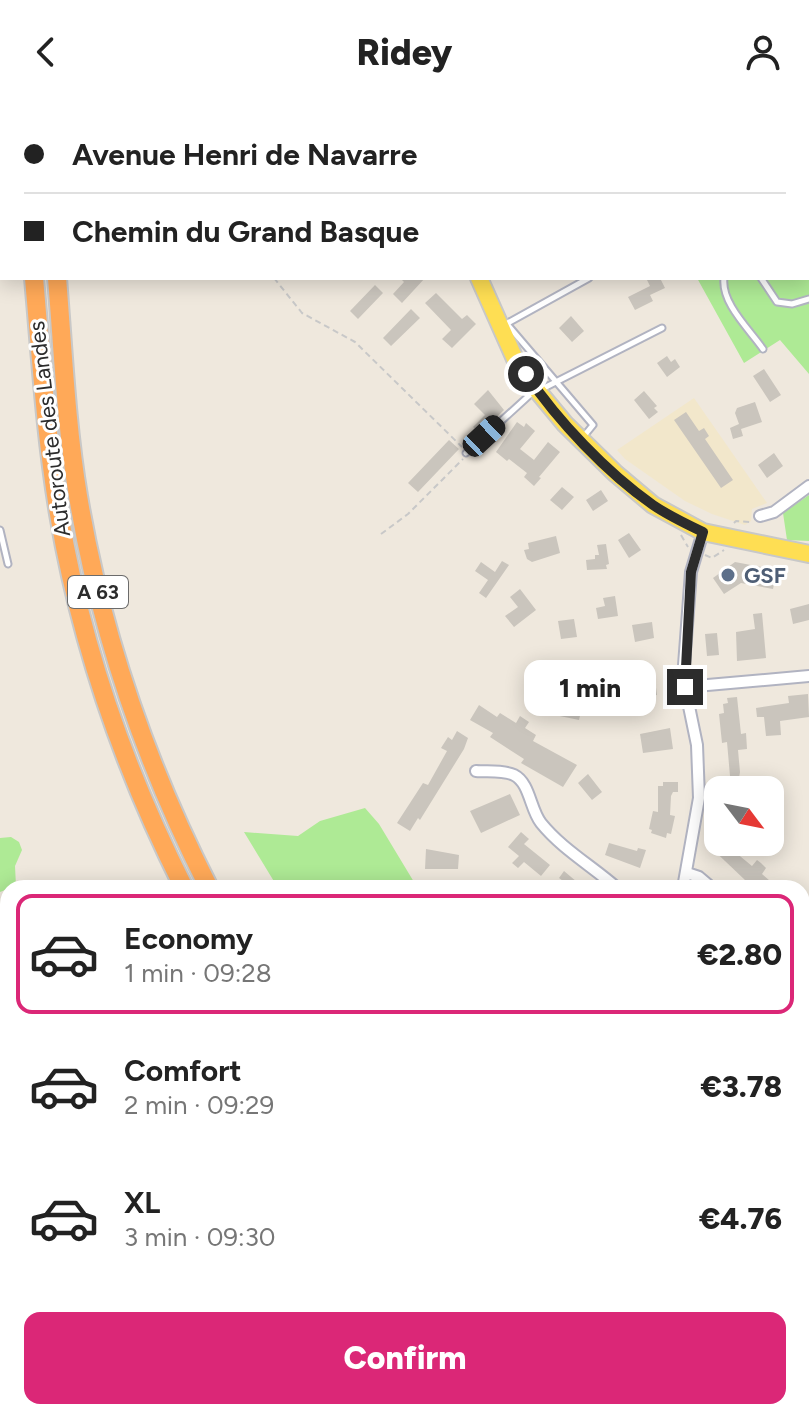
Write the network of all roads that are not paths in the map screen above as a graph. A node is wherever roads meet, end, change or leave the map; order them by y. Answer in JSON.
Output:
{"nodes":[{"id":1,"x":34,"y":280,"type":"edge"},
{"id":2,"x":57,"y":280,"type":"edge"},
{"id":3,"x":480,"y":280,"type":"edge"},
{"id":4,"x":585,"y":280,"type":"edge"},
{"id":5,"x":724,"y":280,"type":"edge"},
{"id":6,"x":762,"y":280,"type":"edge"},
{"id":7,"x":809,"y":299,"type":"edge"},
{"id":8,"x":503,"y":325,"type":"junction"},
{"id":9,"x":662,"y":328,"type":"dead end"},
{"id":10,"x":763,"y":349,"type":"dead end"},
{"id":11,"x":556,"y":380,"type":"junction"},
{"id":12,"x":537,"y":391,"type":"junction"},
{"id":13,"x":581,"y":440,"type":"junction"},
{"id":14,"x":466,"y":453,"type":"road end"},
{"id":15,"x":809,"y":486,"type":"edge"},
{"id":16,"x":760,"y":516,"type":"dead end"},
{"id":17,"x":0,"y":530,"type":"edge"},
{"id":18,"x":703,"y":532,"type":"junction"},
{"id":19,"x":809,"y":554,"type":"edge"},
{"id":20,"x":8,"y":564,"type":"dead end"},
{"id":21,"x":809,"y":676,"type":"edge"},
{"id":22,"x":685,"y":687,"type":"junction"},
{"id":23,"x":476,"y":771,"type":"dead end"},
{"id":24,"x":687,"y":873,"type":"junction"},
{"id":25,"x":180,"y":880,"type":"edge"},
{"id":26,"x":205,"y":880,"type":"edge"},
{"id":27,"x":607,"y":880,"type":"edge"},
{"id":28,"x":685,"y":880,"type":"edge"},
{"id":29,"x":703,"y":880,"type":"edge"}],
"edges":[{"from":1,"to":25,"type":"highway","name":"Autoroute des Landes","number":"A 63"},
{"from":2,"to":26,"type":"highway","name":"Autoroute des Landes","number":"A 63"},
{"from":3,"to":8,"type":"main road"},
{"from":4,"to":8,"type":"lane"},
{"from":5,"to":10,"type":"lane"},
{"from":6,"to":7,"type":"lane"},
{"from":8,"to":11,"type":"lane"},
{"from":8,"to":12,"type":"main road"},
{"from":9,"to":11,"type":"lane"},
{"from":11,"to":12,"type":"lane"},
{"from":11,"to":13,"type":"lane"},
{"from":12,"to":13,"type":"main road"},
{"from":12,"to":14,"type":"lane"},
{"from":13,"to":18,"type":"main road"},
{"from":15,"to":16,"type":"street"},
{"from":17,"to":20,"type":"lane"},
{"from":18,"to":19,"type":"main road"},
{"from":18,"to":22,"type":"street"},
{"from":21,"to":22,"type":"street"},
{"from":22,"to":24,"type":"street"},
{"from":23,"to":27,"type":"street"},
{"from":24,"to":28,"type":"street"},
{"from":24,"to":29,"type":"street"}]}
